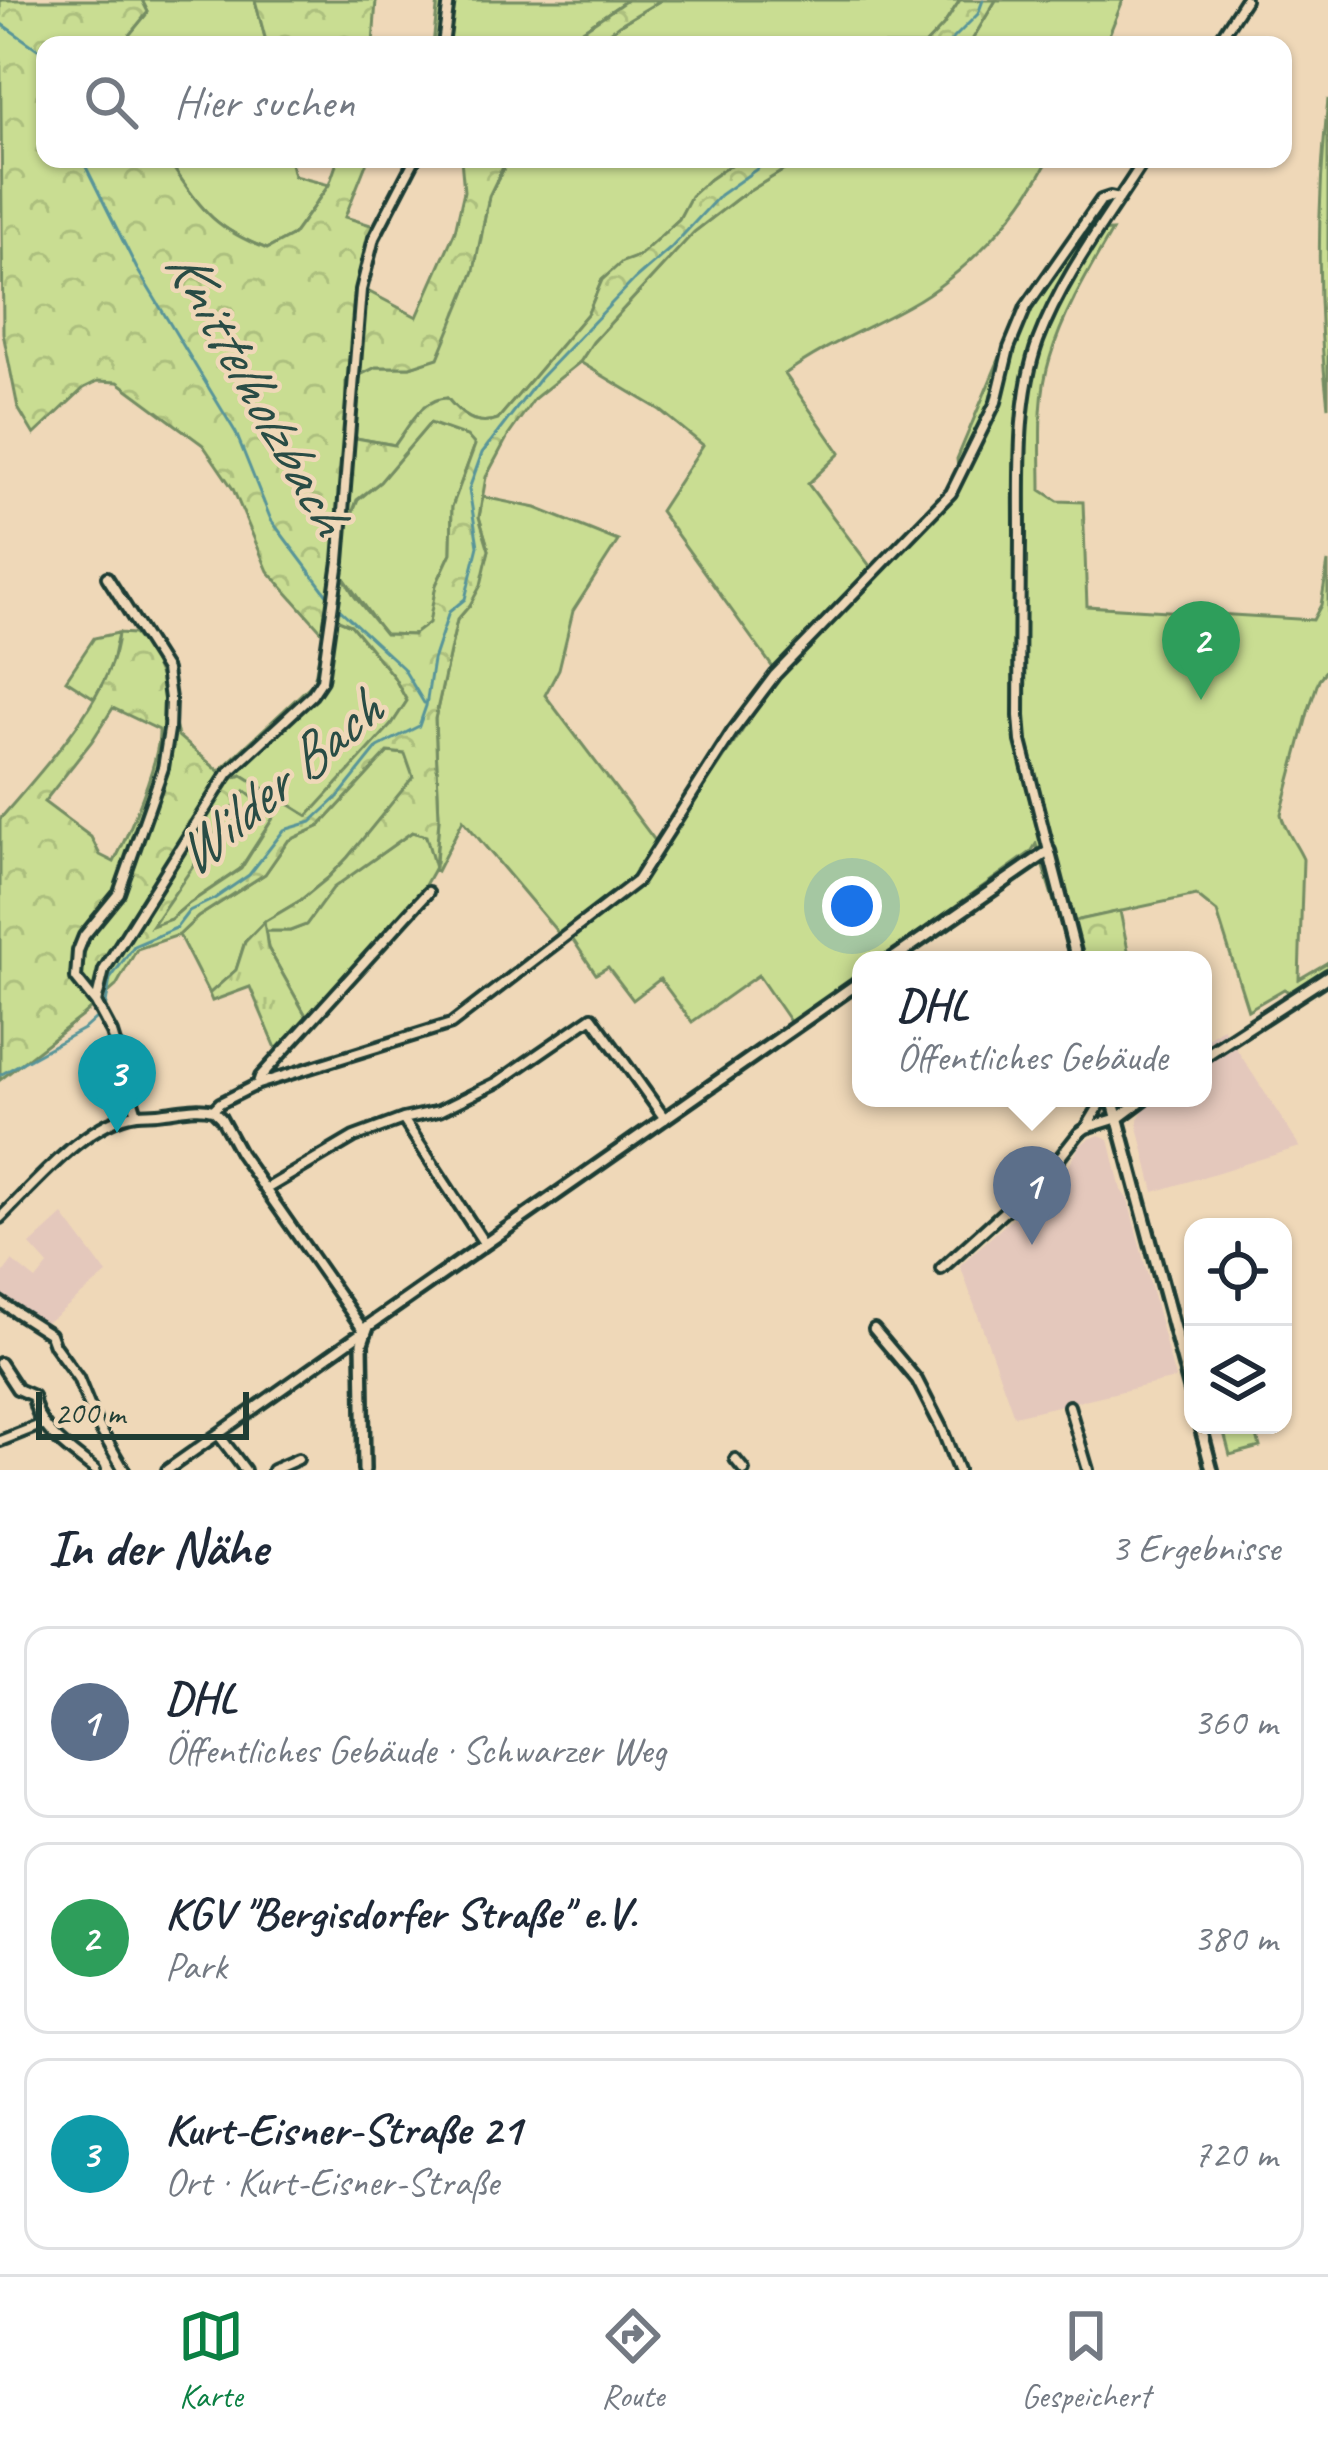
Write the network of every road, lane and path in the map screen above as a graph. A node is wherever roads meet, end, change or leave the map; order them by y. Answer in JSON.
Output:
{"nodes":[{"id":1,"x":449,"y":0,"type":"edge"},
{"id":2,"x":1245,"y":0,"type":"edge"},
{"id":3,"x":444,"y":36,"type":"edge"},
{"id":4,"x":1222,"y":36,"type":"edge"},
{"id":5,"x":410,"y":168,"type":"edge"},
{"id":6,"x":1139,"y":168,"type":"edge"},
{"id":7,"x":1120,"y":199,"type":"junction"},
{"id":8,"x":107,"y":578,"type":"dead end"},
{"id":9,"x":1049,"y":851,"type":"junction"},
{"id":10,"x":428,"y":892,"type":"dead end"},
{"id":11,"x":904,"y":951,"type":"edge"},
{"id":12,"x":1075,"y":951,"type":"edge"},
{"id":13,"x":1328,"y":976,"type":"edge"},
{"id":14,"x":852,"y":987,"type":"edge"},
{"id":15,"x":99,"y":1009,"type":"junction"},
{"id":16,"x":1212,"y":1051,"type":"edge"},
{"id":17,"x":258,"y":1084,"type":"junction"},
{"id":18,"x":1101,"y":1107,"type":"edge"},
{"id":19,"x":1112,"y":1107,"type":"edge"},
{"id":20,"x":1133,"y":1107,"type":"edge"},
{"id":21,"x":213,"y":1110,"type":"junction"},
{"id":22,"x":137,"y":1114,"type":"junction"},
{"id":23,"x":1094,"y":1117,"type":"junction"},
{"id":24,"x":1118,"y":1118,"type":"junction"},
{"id":25,"x":403,"y":1119,"type":"junction"},
{"id":26,"x":664,"y":1119,"type":"junction"},
{"id":27,"x":1086,"y":1128,"type":"junction"},
{"id":28,"x":266,"y":1189,"type":"junction"},
{"id":29,"x":0,"y":1218,"type":"edge"},
{"id":30,"x":484,"y":1243,"type":"junction"},
{"id":31,"x":941,"y":1269,"type":"dead end"},
{"id":32,"x":0,"y":1302,"type":"edge"},
{"id":33,"x":874,"y":1329,"type":"dead end"},
{"id":34,"x":364,"y":1331,"type":"junction"},
{"id":35,"x":0,"y":1363,"type":"edge"},
{"id":36,"x":1184,"y":1365,"type":"edge"},
{"id":37,"x":1069,"y":1406,"type":"dead end"},
{"id":38,"x":43,"y":1424,"type":"junction"},
{"id":39,"x":218,"y":1434,"type":"junction"},
{"id":40,"x":1202,"y":1434,"type":"edge"},
{"id":41,"x":0,"y":1442,"type":"edge"},
{"id":42,"x":735,"y":1459,"type":"dead end"},
{"id":43,"x":298,"y":1460,"type":"dead end"},
{"id":44,"x":95,"y":1470,"type":"edge"},
{"id":45,"x":124,"y":1470,"type":"edge"},
{"id":46,"x":167,"y":1470,"type":"edge"},
{"id":47,"x":245,"y":1470,"type":"edge"},
{"id":48,"x":273,"y":1470,"type":"edge"},
{"id":49,"x":364,"y":1470,"type":"edge"},
{"id":50,"x":745,"y":1470,"type":"edge"},
{"id":51,"x":958,"y":1470,"type":"edge"},
{"id":52,"x":1088,"y":1470,"type":"edge"},
{"id":53,"x":1211,"y":1470,"type":"edge"}],
"edges":[{"from":1,"to":3,"type":"street"},
{"from":2,"to":4,"type":"street"},
{"from":5,"to":15,"type":"street"},
{"from":6,"to":7,"type":"street"},
{"from":7,"to":9,"type":"street"},
{"from":7,"to":17,"type":"street"},
{"from":8,"to":15,"type":"street"},
{"from":9,"to":11,"type":"street"},
{"from":9,"to":12,"type":"street"},
{"from":10,"to":17,"type":"street"},
{"from":13,"to":16,"type":"street"},
{"from":14,"to":26,"type":"street"},
{"from":15,"to":22,"type":"street"},
{"from":17,"to":21,"type":"street"},
{"from":18,"to":23,"type":"street"},
{"from":19,"to":24,"type":"street"},
{"from":20,"to":24,"type":"street"},
{"from":21,"to":22,"type":"street"},
{"from":21,"to":28,"type":"street"},
{"from":22,"to":29,"type":"street"},
{"from":23,"to":24,"type":"street"},
{"from":23,"to":27,"type":"street"},
{"from":24,"to":27,"type":"street"},
{"from":24,"to":36,"type":"street"},
{"from":25,"to":26,"type":"street"},
{"from":25,"to":28,"type":"street"},
{"from":25,"to":30,"type":"street"},
{"from":26,"to":30,"type":"street"},
{"from":27,"to":31,"type":"street"},
{"from":28,"to":34,"type":"street"},
{"from":30,"to":34,"type":"street"},
{"from":32,"to":45,"type":"street"},
{"from":33,"to":51,"type":"street"},
{"from":34,"to":39,"type":"street"},
{"from":34,"to":49,"type":"street"},
{"from":35,"to":38,"type":"street"},
{"from":37,"to":52,"type":"street"},
{"from":38,"to":41,"type":"street"},
{"from":38,"to":44,"type":"street"},
{"from":39,"to":46,"type":"street"},
{"from":39,"to":47,"type":"street"},
{"from":40,"to":53,"type":"street"},
{"from":42,"to":50,"type":"street"},
{"from":43,"to":48,"type":"street"}]}
